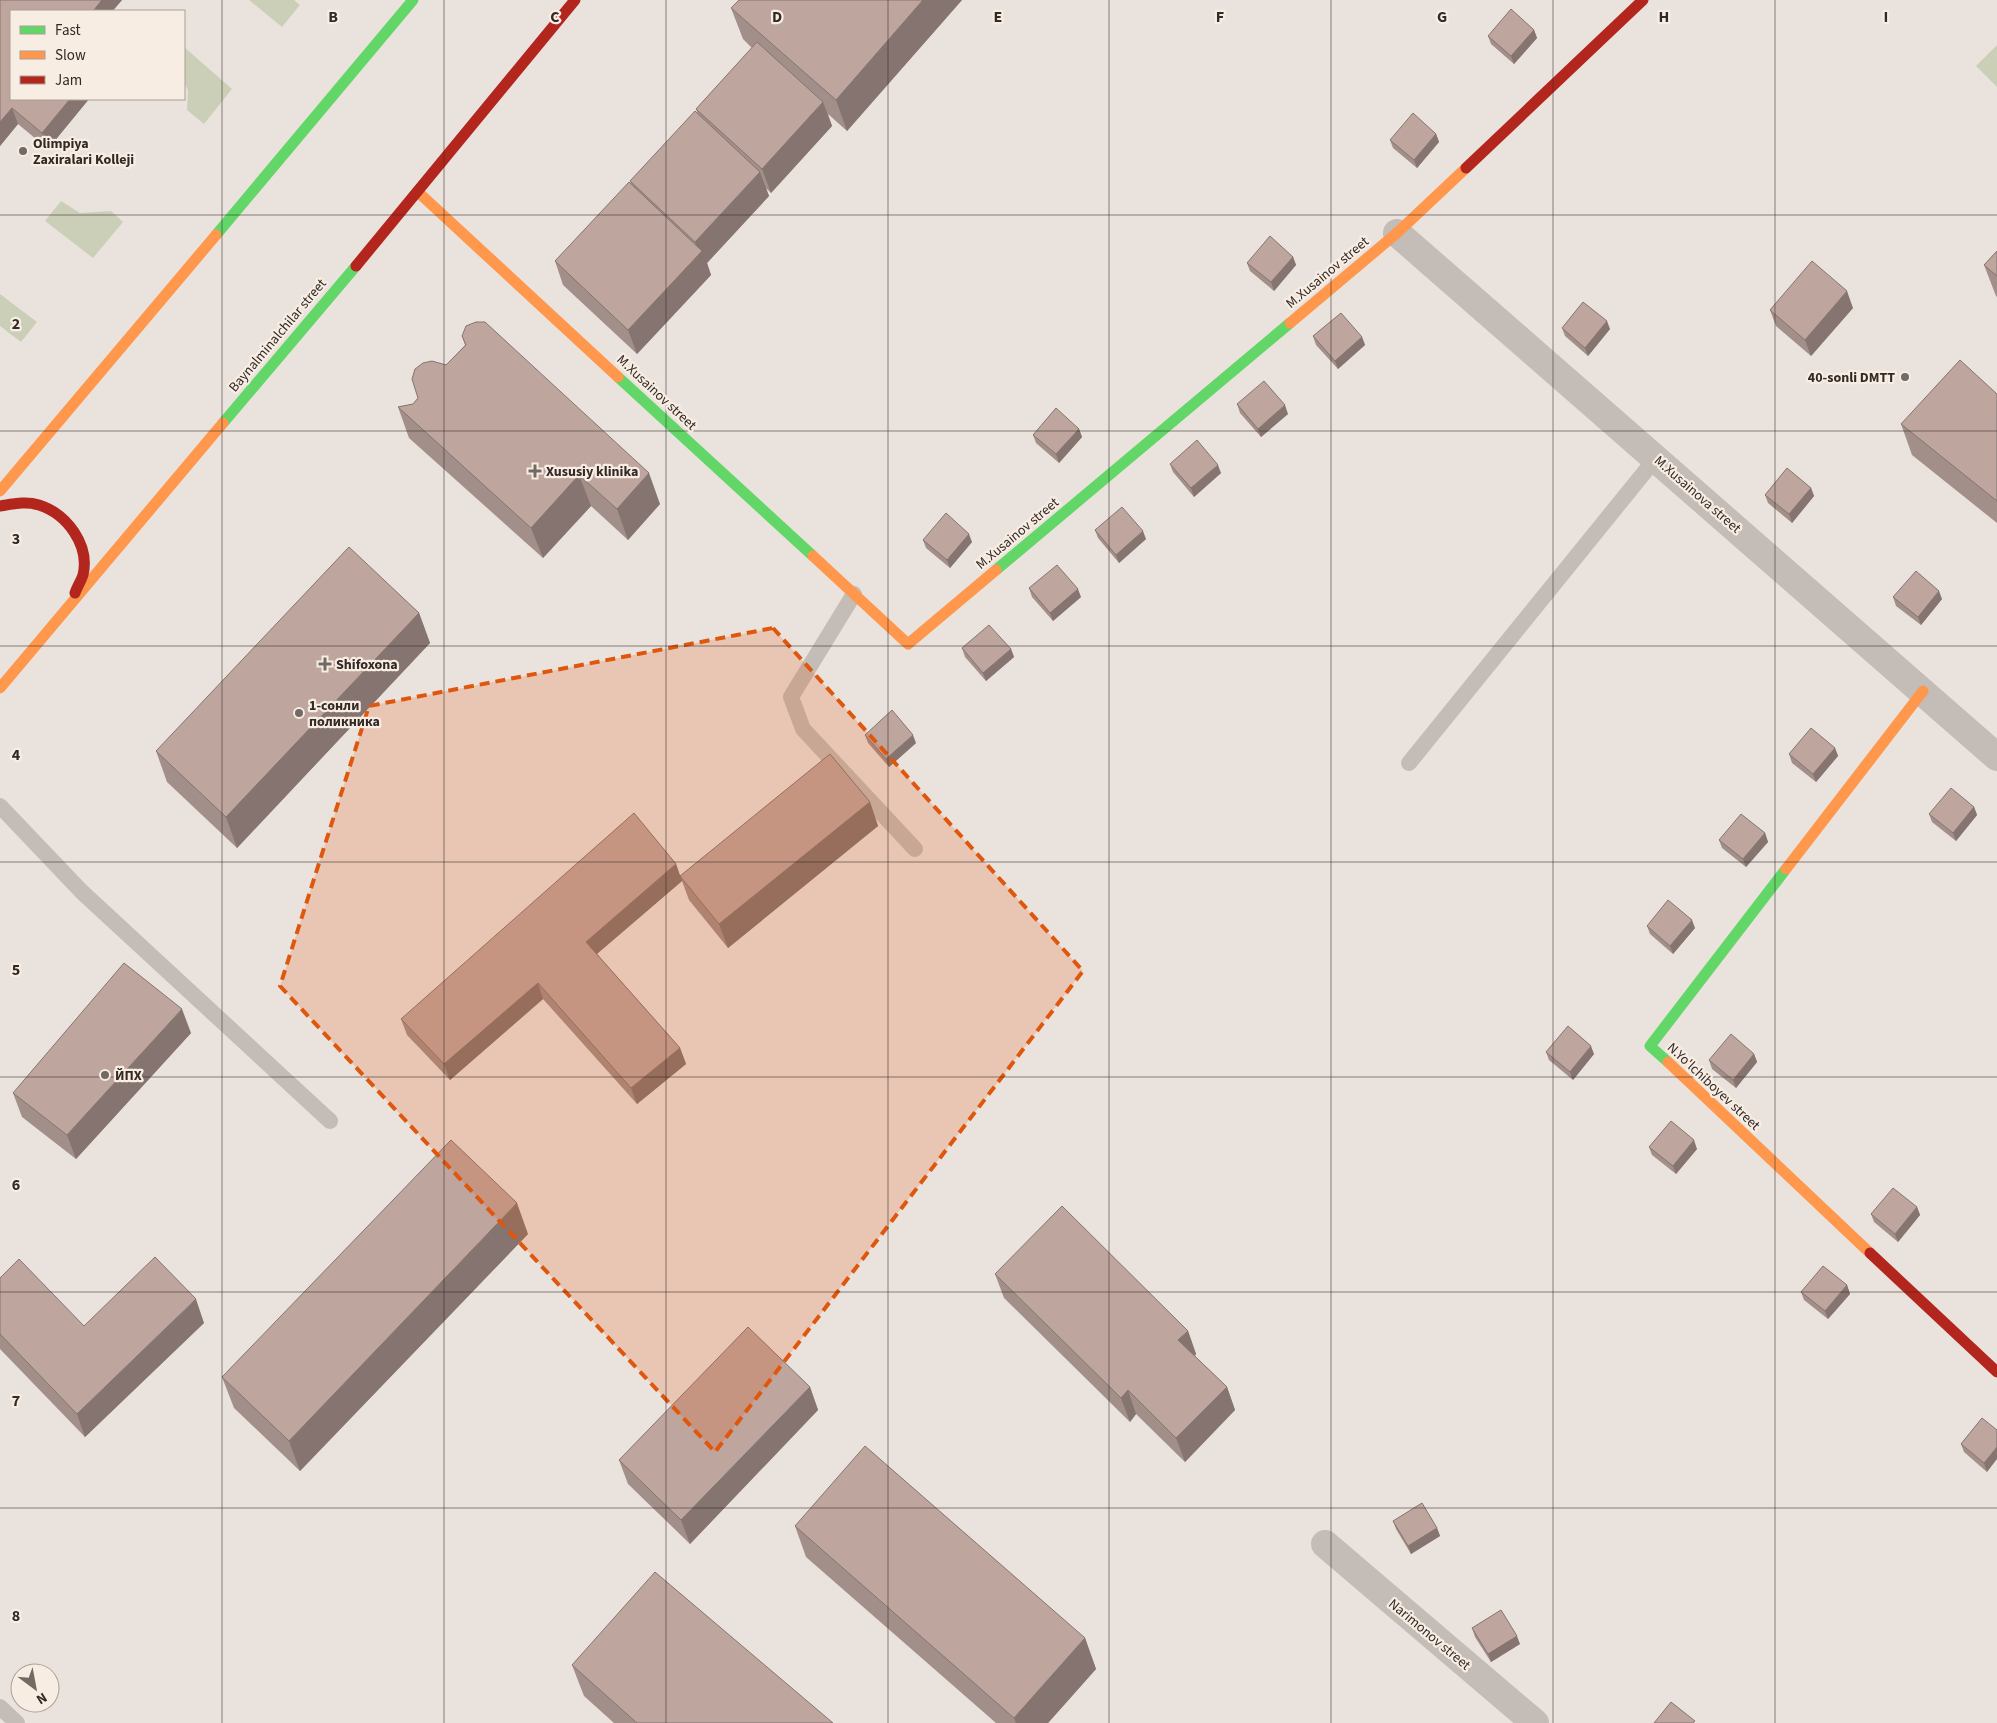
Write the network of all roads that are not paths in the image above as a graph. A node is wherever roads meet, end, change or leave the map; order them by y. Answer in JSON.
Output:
{"nodes":[{"id":1,"x":413,"y":0,"type":"edge"},
{"id":2,"x":575,"y":0,"type":"edge"},
{"id":3,"x":1643,"y":0,"type":"edge"},
{"id":4,"x":418,"y":192,"type":"junction"},
{"id":5,"x":1397,"y":233,"type":"junction"},
{"id":6,"x":1656,"y":458,"type":"junction"},
{"id":7,"x":0,"y":491,"type":"edge"},
{"id":8,"x":0,"y":506,"type":"edge"},
{"id":9,"x":854,"y":594,"type":"junction"},
{"id":10,"x":68,"y":605,"type":"junction"},
{"id":11,"x":0,"y":688,"type":"edge"},
{"id":12,"x":1923,"y":690,"type":"junction"},
{"id":13,"x":1997,"y":757,"type":"edge"},
{"id":14,"x":1409,"y":763,"type":"dead end"},
{"id":15,"x":0,"y":806,"type":"edge"},
{"id":16,"x":915,"y":849,"type":"dead end"},
{"id":17,"x":330,"y":1120,"type":"dead end"},
{"id":18,"x":1997,"y":1372,"type":"edge"},
{"id":19,"x":1325,"y":1544,"type":"dead end"},
{"id":20,"x":0,"y":1707,"type":"edge"},
{"id":21,"x":17,"y":1723,"type":"edge"},
{"id":22,"x":1536,"y":1723,"type":"edge"}],
"edges":[{"from":1,"to":7,"type":"street"},
{"from":2,"to":4,"type":"street","name":"Baynalminalchilar street"},
{"from":3,"to":5,"type":"street","name":"M.Xusainov street"},
{"from":4,"to":9,"type":"street","name":"M.Xusainov street"},
{"from":4,"to":10,"type":"street","name":"Baynalminalchilar street"},
{"from":5,"to":6,"type":"street","name":"M.Xusainova street"},
{"from":5,"to":9,"type":"street","name":"M.Xusainov street"},
{"from":6,"to":12,"type":"street","name":"M.Xusainova street"},
{"from":6,"to":14,"type":"lane"},
{"from":8,"to":10,"type":"street"},
{"from":9,"to":16,"type":"lane"},
{"from":10,"to":11,"type":"street","name":"Baynalminalchilar street"},
{"from":12,"to":13,"type":"street","name":"M.Xusainova street"},
{"from":12,"to":18,"type":"street","name":"N.Yo'lchiboyev street"},
{"from":15,"to":17,"type":"lane"},
{"from":19,"to":22,"type":"street","name":"Narimonov street"},
{"from":20,"to":21,"type":"lane"}]}
